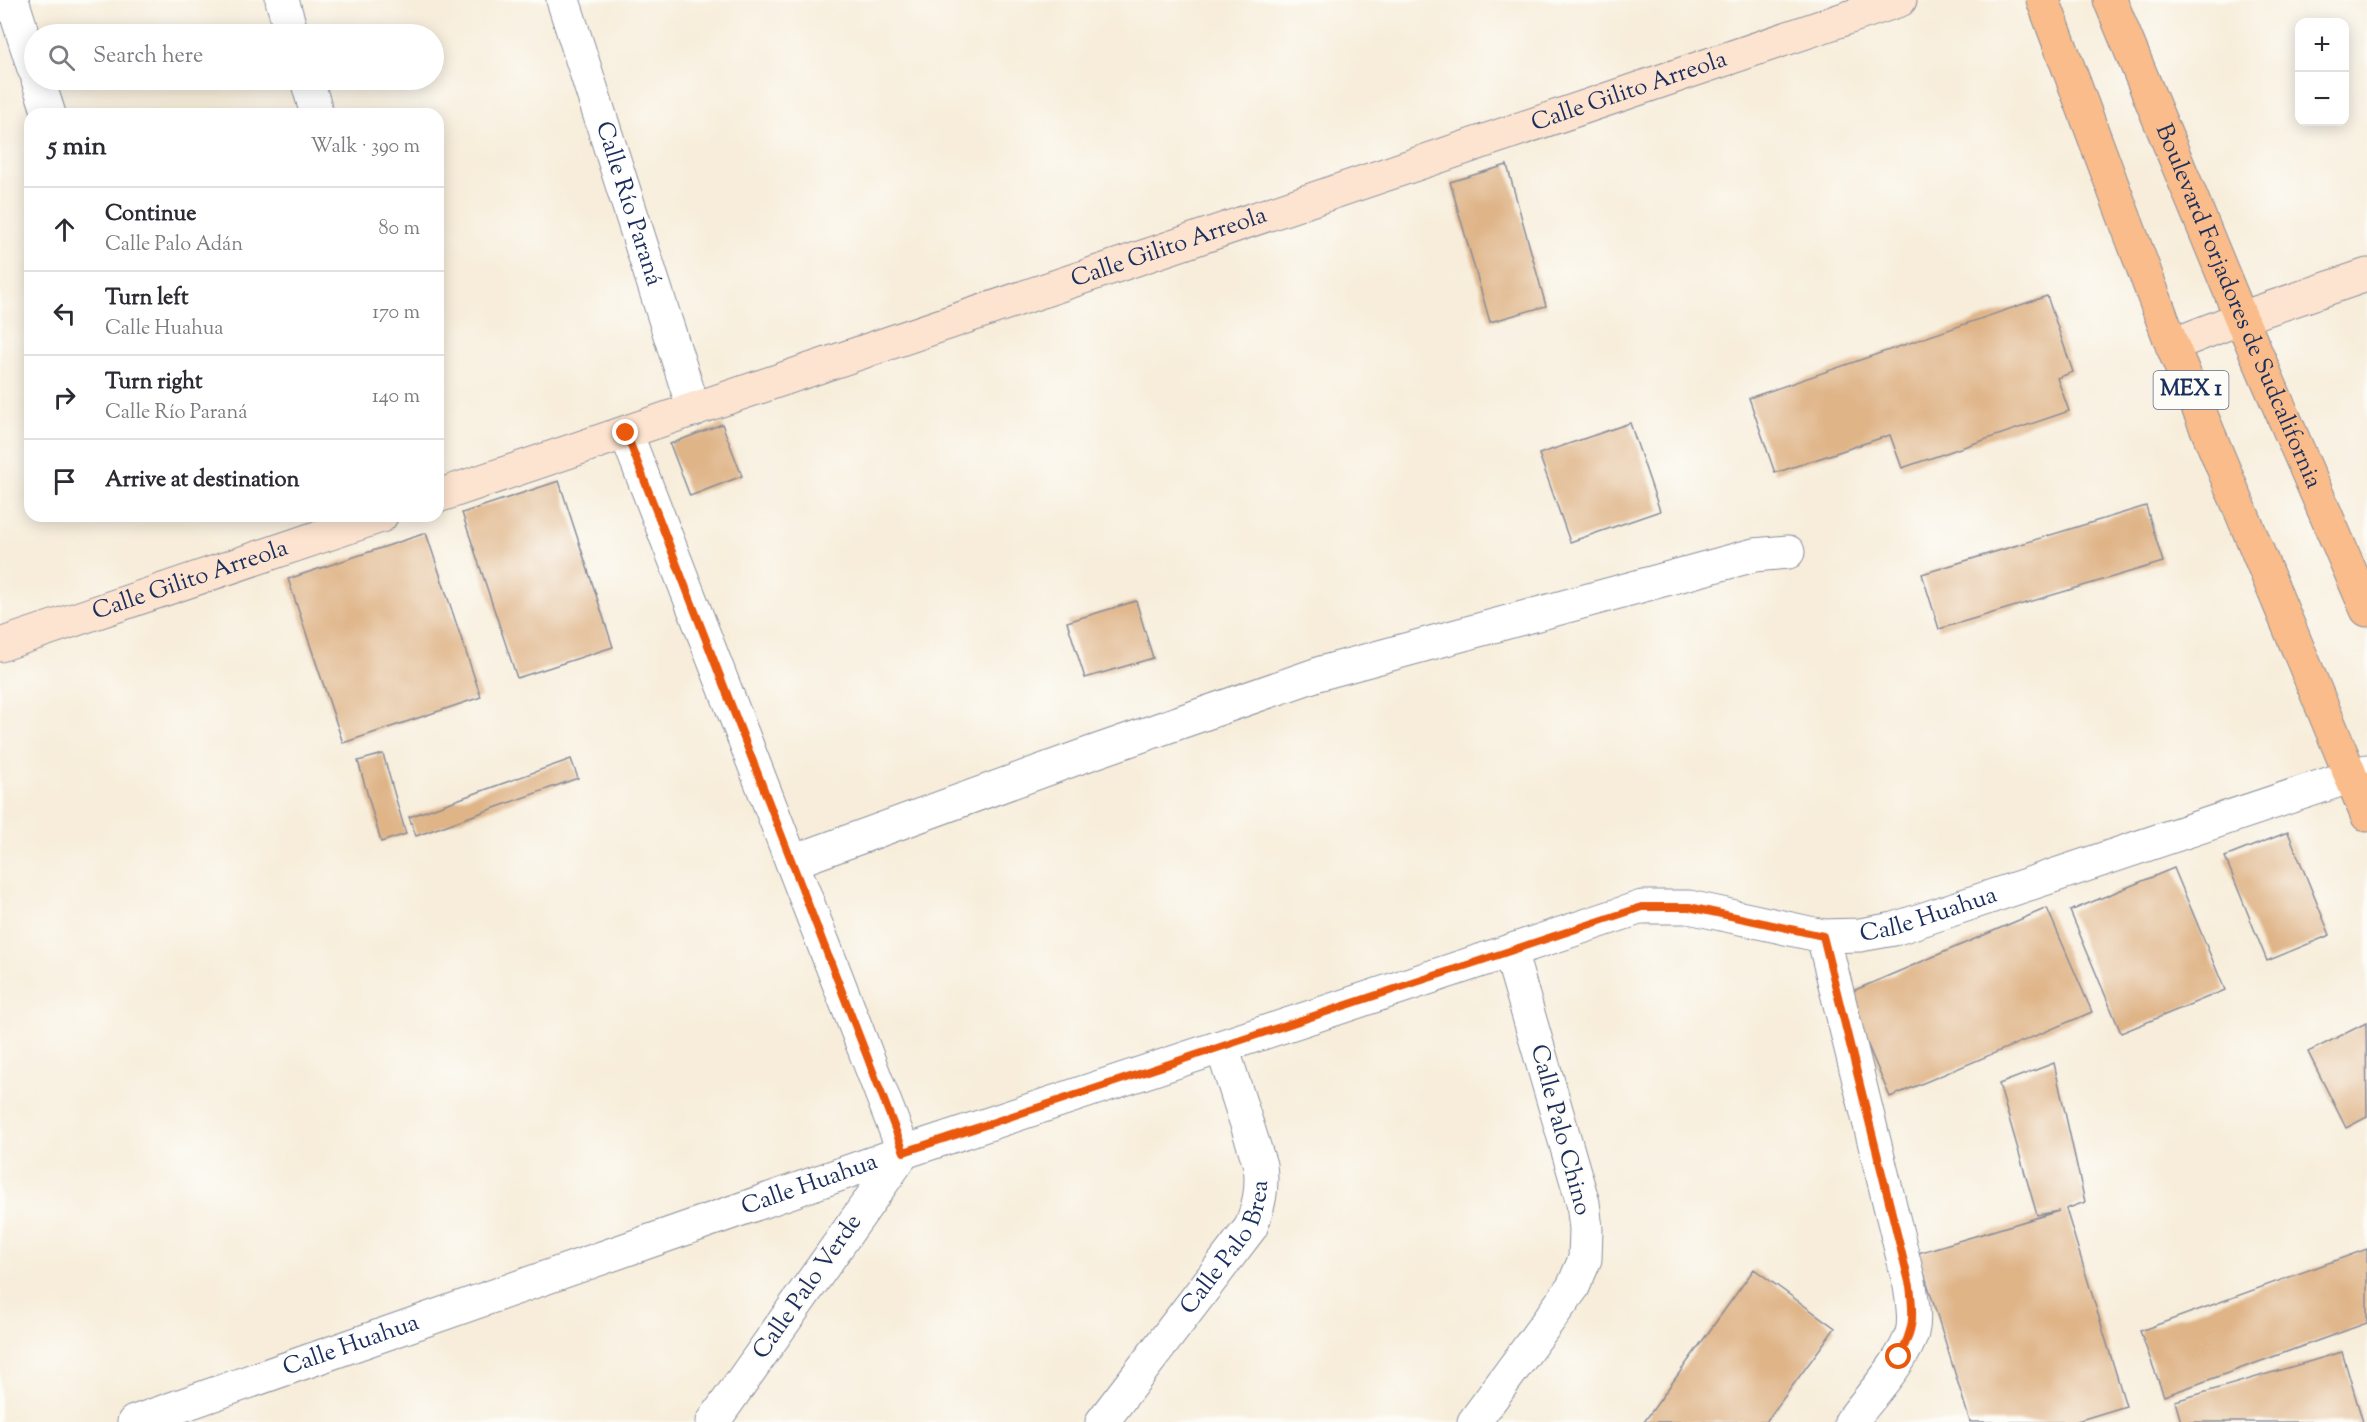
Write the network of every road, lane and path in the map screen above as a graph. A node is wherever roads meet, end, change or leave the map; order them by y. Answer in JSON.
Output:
{"nodes":[{"id":1,"x":12,"y":0,"type":"edge"},
{"id":2,"x":282,"y":0,"type":"edge"},
{"id":3,"x":563,"y":0,"type":"edge"},
{"id":4,"x":1900,"y":0,"type":"edge"},
{"id":5,"x":2043,"y":0,"type":"edge"},
{"id":6,"x":2110,"y":0,"type":"edge"},
{"id":7,"x":289,"y":24,"type":"edge"},
{"id":8,"x":24,"y":38,"type":"edge"},
{"id":9,"x":41,"y":90,"type":"edge"},
{"id":10,"x":309,"y":90,"type":"edge"},
{"id":11,"x":47,"y":108,"type":"edge"},
{"id":12,"x":315,"y":108,"type":"edge"},
{"id":13,"x":2367,"y":275,"type":"edge"},
{"id":14,"x":2241,"y":318,"type":"junction"},
{"id":15,"x":2172,"y":345,"type":"junction"},
{"id":16,"x":694,"y":410,"type":"junction"},
{"id":17,"x":626,"y":433,"type":"junction"},
{"id":18,"x":444,"y":494,"type":"edge"},
{"id":19,"x":363,"y":522,"type":"edge"},
{"id":20,"x":1788,"y":552,"type":"dead end"},
{"id":21,"x":2367,"y":610,"type":"edge"},
{"id":22,"x":0,"y":645,"type":"edge"},
{"id":23,"x":2359,"y":773,"type":"edge"},
{"id":24,"x":2367,"y":815,"type":"edge"},
{"id":25,"x":792,"y":862,"type":"junction"},
{"id":26,"x":1823,"y":936,"type":"junction"},
{"id":27,"x":1509,"y":951,"type":"junction"},
{"id":28,"x":1222,"y":1047,"type":"junction"},
{"id":29,"x":904,"y":1152,"type":"junction"},
{"id":30,"x":134,"y":1422,"type":"edge"},
{"id":31,"x":712,"y":1422,"type":"edge"},
{"id":32,"x":1102,"y":1422,"type":"edge"},
{"id":33,"x":1474,"y":1422,"type":"edge"},
{"id":34,"x":1851,"y":1422,"type":"edge"}],
"edges":[{"from":1,"to":8,"type":"street"},
{"from":2,"to":7,"type":"street"},
{"from":3,"to":16,"type":"street","name":"Calle Río Paraná"},
{"from":4,"to":16,"type":"street","name":"Calle Gilito Arreola"},
{"from":5,"to":15,"type":"highway","number":"MEX 1"},
{"from":6,"to":14,"type":"highway","name":"Boulevard Forjadores de Sudcalifornia","number":"MEX 1"},
{"from":9,"to":11,"type":"street"},
{"from":10,"to":12,"type":"street"},
{"from":13,"to":14,"type":"street"},
{"from":14,"to":15,"type":"street"},
{"from":14,"to":21,"type":"highway","name":"Boulevard Forjadores de Sudcalifornia","number":"MEX 1"},
{"from":15,"to":23,"type":"highway","number":"MEX 1"},
{"from":16,"to":17,"type":"street","name":"Calle Gilito Arreola"},
{"from":17,"to":18,"type":"street","name":"Calle Gilito Arreola"},
{"from":17,"to":25,"type":"street"},
{"from":19,"to":22,"type":"street","name":"Calle Gilito Arreola"},
{"from":20,"to":25,"type":"street"},
{"from":23,"to":24,"type":"highway","number":"MEX 1"},
{"from":23,"to":26,"type":"street","name":"Calle Huahua"},
{"from":25,"to":29,"type":"street"},
{"from":26,"to":27,"type":"street","name":"Calle Huahua"},
{"from":26,"to":34,"type":"street"},
{"from":27,"to":28,"type":"street","name":"Calle Huahua"},
{"from":27,"to":33,"type":"street","name":"Calle Palo Chino"},
{"from":28,"to":29,"type":"street","name":"Calle Huahua"},
{"from":28,"to":32,"type":"street","name":"Calle Palo Brea"},
{"from":29,"to":30,"type":"street","name":"Calle Huahua"},
{"from":29,"to":31,"type":"street","name":"Calle Palo Verde"}]}
